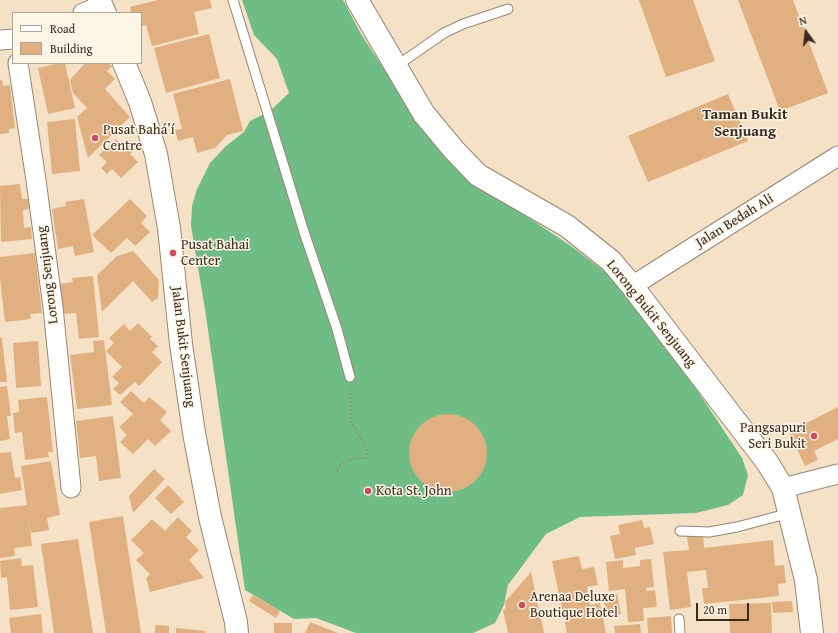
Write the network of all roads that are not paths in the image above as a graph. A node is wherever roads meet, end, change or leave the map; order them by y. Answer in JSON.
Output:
{"nodes":[{"id":1,"x":233,"y":0,"type":"edge"},
{"id":2,"x":357,"y":0,"type":"edge"},
{"id":3,"x":508,"y":9,"type":"dead end"},
{"id":4,"x":12,"y":39,"type":"edge"},
{"id":5,"x":0,"y":40,"type":"edge"},
{"id":6,"x":18,"y":64,"type":"edge"},
{"id":7,"x":124,"y":64,"type":"edge"},
{"id":8,"x":395,"y":67,"type":"junction"},
{"id":9,"x":838,"y":156,"type":"edge"},
{"id":10,"x":632,"y":286,"type":"junction"},
{"id":11,"x":350,"y":377,"type":"road end"},
{"id":12,"x":838,"y":474,"type":"edge"},
{"id":13,"x":71,"y":488,"type":"dead end"},
{"id":14,"x":783,"y":488,"type":"junction"},
{"id":15,"x":790,"y":514,"type":"junction"},
{"id":16,"x":680,"y":531,"type":"dead end"},
{"id":17,"x":679,"y":619,"type":"dead end"},
{"id":18,"x":237,"y":633,"type":"edge"},
{"id":19,"x":680,"y":633,"type":"edge"},
{"id":20,"x":812,"y":633,"type":"edge"}],
"edges":[{"from":1,"to":11,"type":"lane"},
{"from":2,"to":8,"type":"main road","name":"Lorong Bukit Senjuang"},
{"from":3,"to":8,"type":"lane"},
{"from":4,"to":5,"type":"street"},
{"from":6,"to":13,"type":"street","name":"Lorong Senjuang"},
{"from":7,"to":18,"type":"main road","name":"Jalan Bukit Senjuang"},
{"from":8,"to":10,"type":"main road","name":"Lorong Bukit Senjuang"},
{"from":9,"to":10,"type":"street","name":"Jalan Bedah Ali"},
{"from":10,"to":14,"type":"main road","name":"Lorong Bukit Senjuang"},
{"from":12,"to":14,"type":"street"},
{"from":14,"to":15,"type":"main road","name":"Lorong Bukit Senjuang"},
{"from":15,"to":16,"type":"lane"},
{"from":15,"to":20,"type":"main road","name":"Lorong Bukit Senjuang"},
{"from":17,"to":19,"type":"lane"}]}
